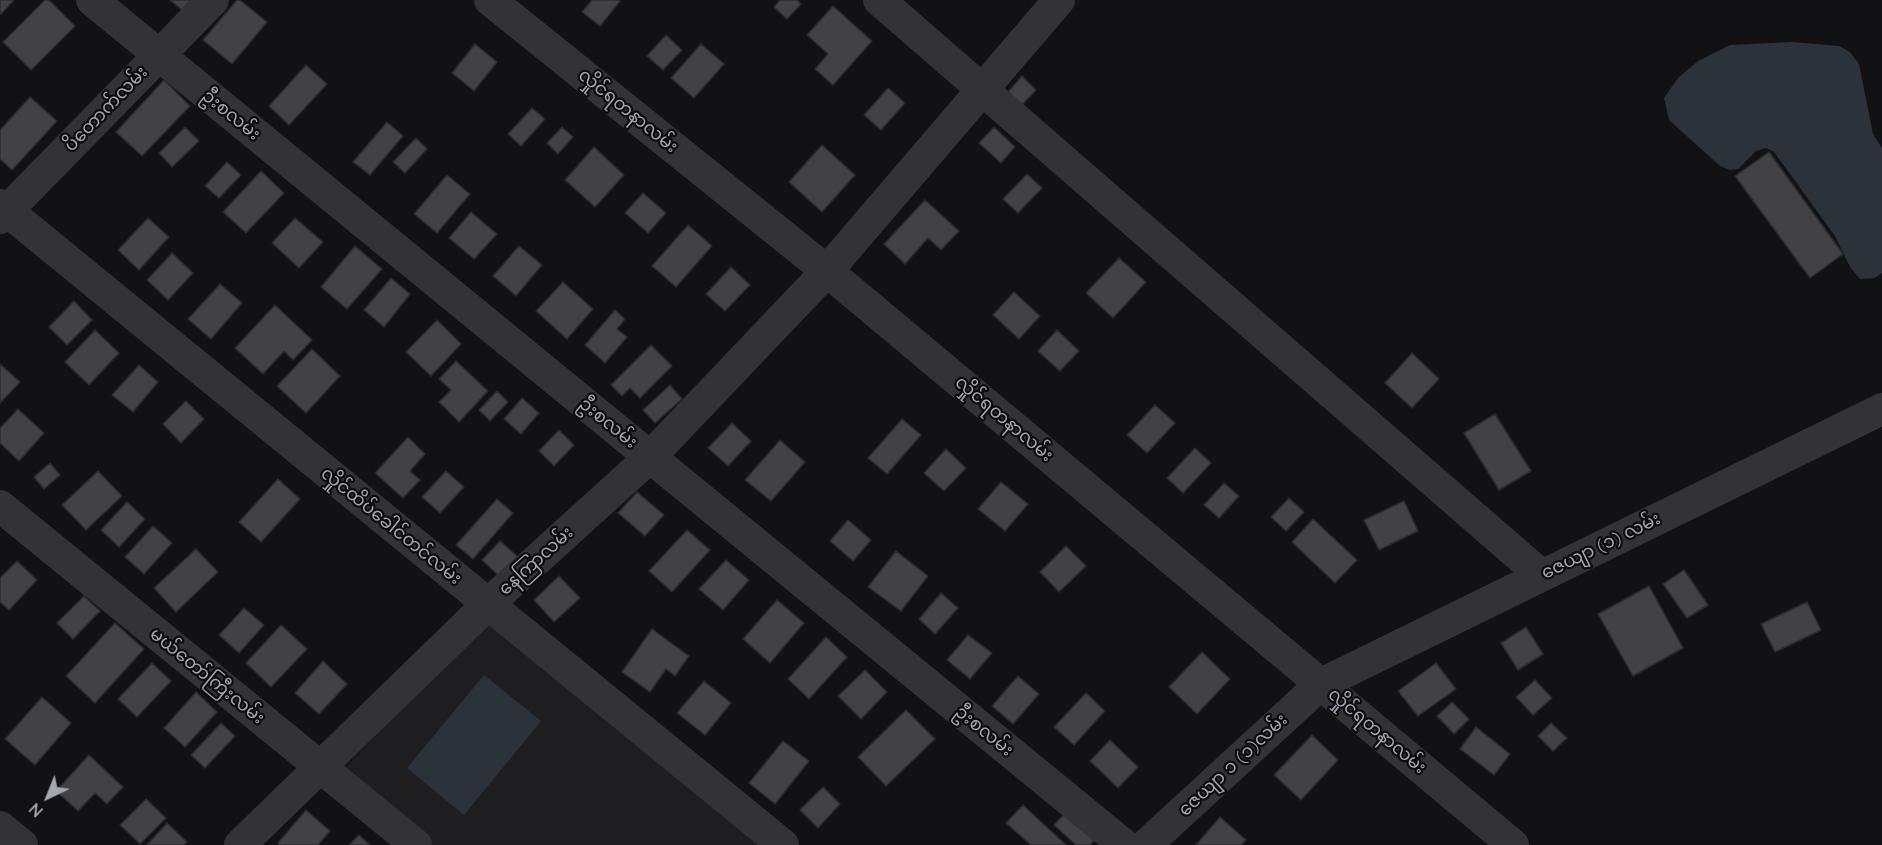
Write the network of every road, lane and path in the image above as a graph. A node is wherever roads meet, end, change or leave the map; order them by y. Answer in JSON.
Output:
{"nodes":[{"id":1,"x":92,"y":0,"type":"edge"},
{"id":2,"x":213,"y":0,"type":"edge"},
{"id":3,"x":490,"y":0,"type":"edge"},
{"id":4,"x":879,"y":0,"type":"edge"},
{"id":5,"x":1059,"y":0,"type":"edge"},
{"id":6,"x":158,"y":56,"type":"junction"},
{"id":7,"x":984,"y":90,"type":"junction"},
{"id":8,"x":2,"y":211,"type":"edge"},
{"id":9,"x":827,"y":271,"type":"junction"},
{"id":10,"x":1878,"y":420,"type":"edge"},
{"id":11,"x":650,"y":457,"type":"junction"},
{"id":12,"x":0,"y":506,"type":"edge"},
{"id":13,"x":1541,"y":576,"type":"junction"},
{"id":14,"x":488,"y":605,"type":"junction"},
{"id":15,"x":1321,"y":684,"type":"junction"},
{"id":16,"x":319,"y":768,"type":"junction"},
{"id":17,"x":0,"y":827,"type":"edge"},
{"id":18,"x":22,"y":845,"type":"edge"},
{"id":19,"x":240,"y":845,"type":"edge"},
{"id":20,"x":416,"y":845,"type":"edge"},
{"id":21,"x":783,"y":845,"type":"edge"},
{"id":22,"x":1124,"y":845,"type":"edge"},
{"id":23,"x":1146,"y":845,"type":"edge"},
{"id":24,"x":1513,"y":845,"type":"edge"}],
"edges":[{"from":1,"to":6,"type":"street","name":"ဦးစလမ်း"},
{"from":2,"to":6,"type":"street","name":"ပိတောက်လမ်း"},
{"from":3,"to":9,"type":"street","name":"လှိုင်ရတနာလမ်း"},
{"from":4,"to":7,"type":"street"},
{"from":5,"to":7,"type":"street","name":"နေကြာလမ်း"},
{"from":6,"to":8,"type":"street","name":"ပိတောက်လမ်း"},
{"from":6,"to":11,"type":"street","name":"ဦးစလမ်း"},
{"from":7,"to":9,"type":"street","name":"နေကြာလမ်း"},
{"from":7,"to":13,"type":"street"},
{"from":8,"to":14,"type":"street","name":"လှိုင်ထိပ်ခေါင်တင်လမ်း"},
{"from":9,"to":11,"type":"street","name":"နေကြာလမ်း"},
{"from":9,"to":15,"type":"street","name":"လှိုင်ရတနာလမ်း"},
{"from":10,"to":13,"type":"street","name":"ဇေယျာ (၁) လမ်း"},
{"from":11,"to":14,"type":"street","name":"နေကြာလမ်း"},
{"from":11,"to":22,"type":"street","name":"ဦးစလမ်း"},
{"from":12,"to":16,"type":"street","name":"မယ်တော်ကြီးလမ်း"},
{"from":13,"to":15,"type":"street","name":"ဇေယျာ (၁) လမ်း"},
{"from":14,"to":16,"type":"street","name":"နေကြာလမ်း"},
{"from":14,"to":21,"type":"street","name":"လှိုင်ထိပ်ခေါင်တင်လမ်း"},
{"from":15,"to":23,"type":"street","name":"ဇေယျာ ၁ (၁)လမ်း"},
{"from":15,"to":24,"type":"street","name":"လှိုင်ရတနာလမ်း"},
{"from":16,"to":19,"type":"street","name":"နေကြာလမ်း"},
{"from":16,"to":20,"type":"street","name":"မယ်တော်ကြီးလမ်း"},
{"from":17,"to":18,"type":"street"}]}
